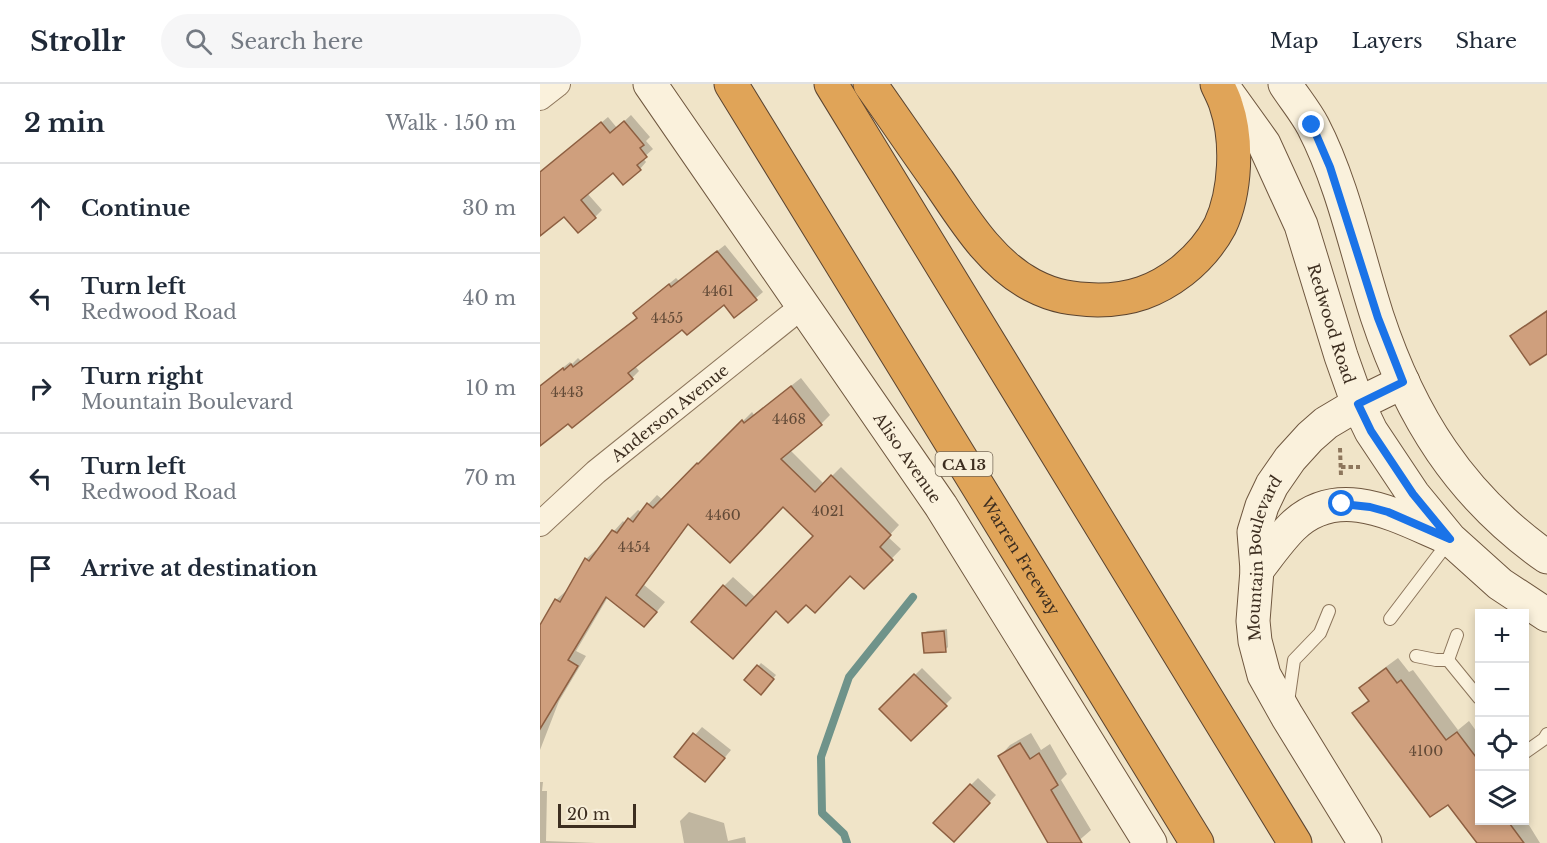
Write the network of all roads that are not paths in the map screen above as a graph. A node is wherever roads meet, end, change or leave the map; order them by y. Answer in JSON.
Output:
{"nodes":[{"id":1,"x":558,"y":84,"type":"edge"},
{"id":2,"x":651,"y":84,"type":"edge"},
{"id":3,"x":731,"y":84,"type":"edge"},
{"id":4,"x":831,"y":84,"type":"edge"},
{"id":5,"x":870,"y":84,"type":"edge"},
{"id":6,"x":1219,"y":84,"type":"edge"},
{"id":7,"x":1285,"y":84,"type":"edge"},
{"id":8,"x":540,"y":98,"type":"edge"},
{"id":9,"x":804,"y":305,"type":"junction"},
{"id":10,"x":1403,"y":382,"type":"junction"},
{"id":11,"x":1358,"y":404,"type":"junction"},
{"id":12,"x":540,"y":524,"type":"edge"},
{"id":13,"x":1450,"y":539,"type":"junction"},
{"id":14,"x":1547,"y":557,"type":"edge"},
{"id":15,"x":1257,"y":570,"type":"junction"},
{"id":16,"x":1329,"y":611,"type":"dead end"},
{"id":17,"x":1547,"y":615,"type":"edge"},
{"id":18,"x":1390,"y":619,"type":"dead end"},
{"id":19,"x":1457,"y":635,"type":"dead end"},
{"id":20,"x":1416,"y":656,"type":"dead end"},
{"id":21,"x":1448,"y":660,"type":"junction"},
{"id":22,"x":1475,"y":693,"type":"edge"},
{"id":23,"x":1287,"y":716,"type":"junction"},
{"id":24,"x":1547,"y":734,"type":"edge"},
{"id":25,"x":1529,"y":750,"type":"edge"},
{"id":26,"x":1148,"y":842,"type":"edge"},
{"id":27,"x":1197,"y":843,"type":"edge"},
{"id":28,"x":1295,"y":843,"type":"edge"},
{"id":29,"x":1365,"y":843,"type":"edge"}],
"edges":[{"from":1,"to":8,"type":"street"},
{"from":2,"to":9,"type":"main road","name":"Aliso Avenue"},
{"from":3,"to":27,"type":"highway","name":"Warren Freeway","number":"CA 13"},
{"from":4,"to":28,"type":"highway"},
{"from":5,"to":6,"type":"highway"},
{"from":6,"to":11,"type":"main road","name":"Redwood Road"},
{"from":7,"to":10,"type":"main road"},
{"from":9,"to":12,"type":"street","name":"Anderson Avenue"},
{"from":9,"to":26,"type":"main road","name":"Aliso Avenue"},
{"from":10,"to":11,"type":"main road","name":"Mountain Boulevard"},
{"from":10,"to":14,"type":"main road"},
{"from":11,"to":13,"type":"main road","name":"Redwood Road"},
{"from":11,"to":15,"type":"main road","name":"Mountain Boulevard"},
{"from":13,"to":15,"type":"main road"},
{"from":13,"to":17,"type":"main road","name":"Redwood Road"},
{"from":13,"to":18,"type":"lane"},
{"from":15,"to":23,"type":"main road","name":"Mountain Boulevard"},
{"from":16,"to":23,"type":"lane"},
{"from":19,"to":21,"type":"lane"},
{"from":20,"to":21,"type":"lane"},
{"from":21,"to":22,"type":"lane"},
{"from":23,"to":29,"type":"main road","name":"Mountain Boulevard"},
{"from":24,"to":25,"type":"lane"}]}
